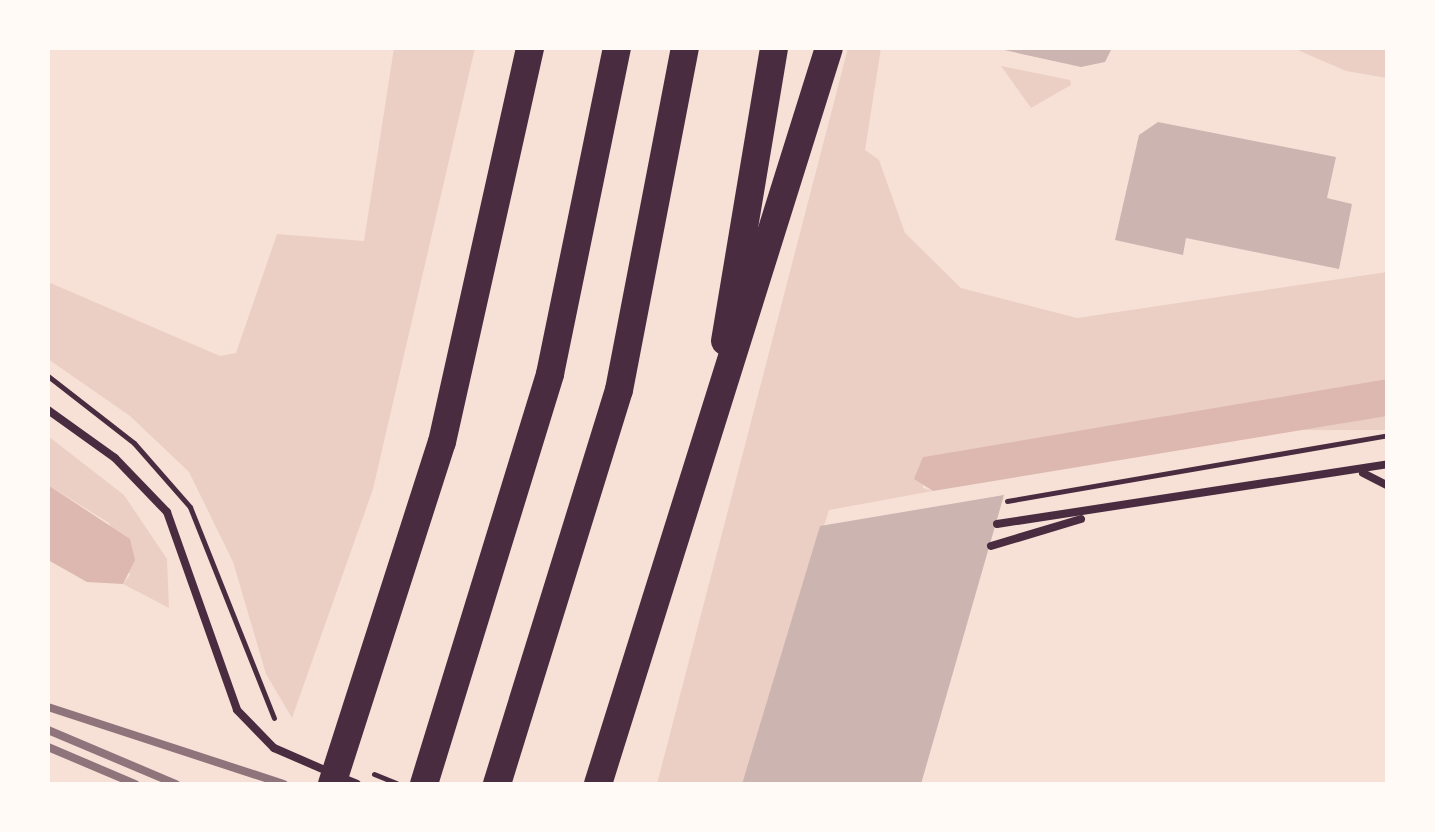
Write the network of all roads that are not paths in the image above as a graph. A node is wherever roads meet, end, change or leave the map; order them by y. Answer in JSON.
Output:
{"nodes":[{"id":1,"x":530,"y":48,"type":"edge"},
{"id":2,"x":617,"y":48,"type":"edge"},
{"id":3,"x":684,"y":48,"type":"edge"},
{"id":4,"x":774,"y":48,"type":"edge"},
{"id":5,"x":829,"y":48,"type":"edge"},
{"id":6,"x":48,"y":410,"type":"edge"},
{"id":7,"x":706,"y":456,"type":"junction"},
{"id":8,"x":1388,"y":464,"type":"edge"},
{"id":9,"x":1363,"y":473,"type":"junction"},
{"id":10,"x":1388,"y":486,"type":"edge"},
{"id":11,"x":1085,"y":517,"type":"junction"},
{"id":12,"x":997,"y":524,"type":"dead end"},
{"id":13,"x":990,"y":546,"type":"dead end"},
{"id":14,"x":599,"y":782,"type":"edge"},
{"id":15,"x":332,"y":784,"type":"edge"},
{"id":16,"x":357,"y":784,"type":"edge"},
{"id":17,"x":424,"y":784,"type":"edge"},
{"id":18,"x":497,"y":784,"type":"edge"}],
"edges":[{"from":1,"to":15,"type":"highway"},
{"from":2,"to":17,"type":"highway"},
{"from":3,"to":18,"type":"highway"},
{"from":4,"to":7,"type":"highway"},
{"from":5,"to":7,"type":"highway"},
{"from":6,"to":16,"type":"lane"},
{"from":7,"to":14,"type":"highway"},
{"from":8,"to":9,"type":"lane"},
{"from":9,"to":10,"type":"lane"},
{"from":9,"to":11,"type":"lane"},
{"from":11,"to":12,"type":"lane"},
{"from":11,"to":13,"type":"lane"}]}
